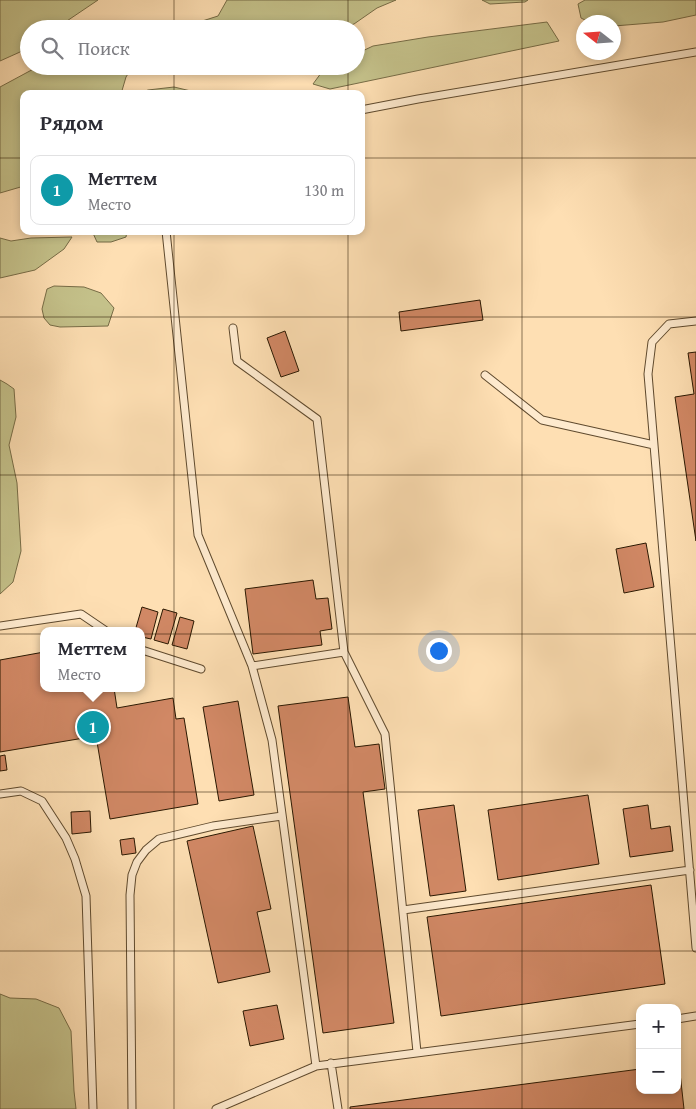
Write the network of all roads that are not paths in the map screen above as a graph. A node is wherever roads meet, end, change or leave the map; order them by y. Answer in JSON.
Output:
{"nodes":[{"id":1,"x":696,"y":52,"type":"edge"},
{"id":2,"x":365,"y":109,"type":"edge"},
{"id":3,"x":166,"y":235,"type":"edge"},
{"id":4,"x":696,"y":321,"type":"edge"},
{"id":5,"x":233,"y":328,"type":"dead end"},
{"id":6,"x":485,"y":375,"type":"dead end"},
{"id":7,"x":654,"y":445,"type":"junction"},
{"id":8,"x":0,"y":626,"type":"edge"},
{"id":9,"x":100,"y":627,"type":"edge"},
{"id":10,"x":145,"y":651,"type":"edge"},
{"id":11,"x":344,"y":652,"type":"junction"},
{"id":12,"x":252,"y":666,"type":"junction"},
{"id":13,"x":201,"y":670,"type":"dead end"},
{"id":14,"x":0,"y":794,"type":"edge"},
{"id":15,"x":282,"y":816,"type":"junction"},
{"id":16,"x":690,"y":870,"type":"junction"},
{"id":17,"x":403,"y":910,"type":"junction"},
{"id":18,"x":696,"y":948,"type":"edge"},
{"id":19,"x":696,"y":1016,"type":"edge"},
{"id":20,"x":681,"y":1018,"type":"edge"},
{"id":21,"x":636,"y":1025,"type":"edge"},
{"id":22,"x":418,"y":1052,"type":"junction"},
{"id":23,"x":331,"y":1063,"type":"junction"},
{"id":24,"x":316,"y":1066,"type":"junction"},
{"id":25,"x":93,"y":1109,"type":"edge"},
{"id":26,"x":132,"y":1109,"type":"edge"},
{"id":27,"x":216,"y":1109,"type":"edge"},
{"id":28,"x":338,"y":1109,"type":"edge"}],
"edges":[{"from":1,"to":2,"type":"lane"},
{"from":3,"to":12,"type":"lane"},
{"from":4,"to":7,"type":"lane"},
{"from":5,"to":11,"type":"lane"},
{"from":6,"to":7,"type":"lane"},
{"from":7,"to":16,"type":"lane"},
{"from":8,"to":9,"type":"lane"},
{"from":10,"to":13,"type":"lane"},
{"from":11,"to":12,"type":"lane"},
{"from":11,"to":17,"type":"lane"},
{"from":12,"to":15,"type":"lane"},
{"from":14,"to":25,"type":"lane"},
{"from":15,"to":24,"type":"lane"},
{"from":15,"to":26,"type":"lane"},
{"from":16,"to":17,"type":"lane"},
{"from":16,"to":18,"type":"lane"},
{"from":17,"to":22,"type":"lane"},
{"from":19,"to":20,"type":"lane"},
{"from":21,"to":22,"type":"lane"},
{"from":22,"to":23,"type":"lane"},
{"from":23,"to":24,"type":"lane"},
{"from":23,"to":28,"type":"lane"},
{"from":24,"to":27,"type":"lane"}]}
